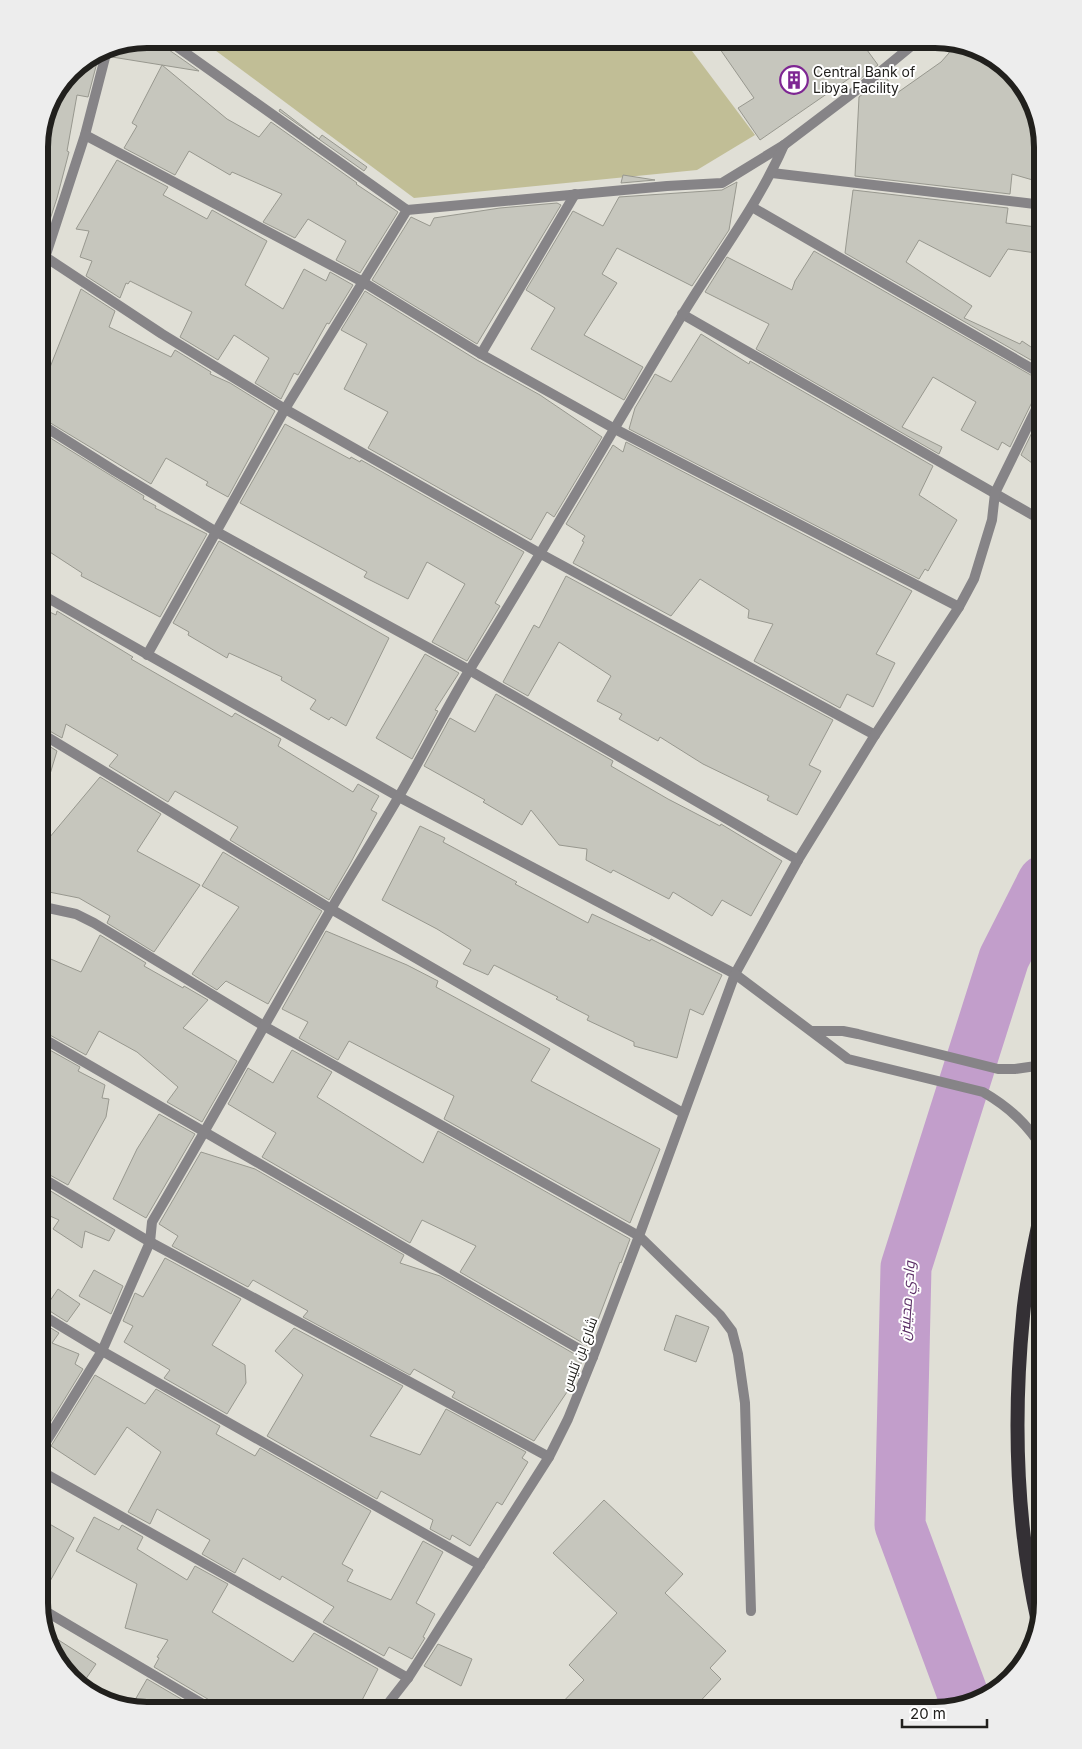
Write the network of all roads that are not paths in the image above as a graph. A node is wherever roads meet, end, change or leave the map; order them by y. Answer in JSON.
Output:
{"nodes":[{"id":1,"x":179,"y":48,"type":"edge"},
{"id":2,"x":909,"y":48,"type":"edge"},
{"id":3,"x":105,"y":57,"type":"edge"},
{"id":4,"x":84,"y":135,"type":"junction"},
{"id":5,"x":784,"y":146,"type":"junction"},
{"id":6,"x":772,"y":173,"type":"junction"},
{"id":7,"x":575,"y":194,"type":"junction"},
{"id":8,"x":1034,"y":204,"type":"edge"},
{"id":9,"x":752,"y":207,"type":"junction"},
{"id":10,"x":406,"y":210,"type":"junction"},
{"id":11,"x":48,"y":239,"type":"edge"},
{"id":12,"x":48,"y":260,"type":"edge"},
{"id":13,"x":363,"y":282,"type":"junction"},
{"id":14,"x":682,"y":314,"type":"junction"},
{"id":15,"x":481,"y":354,"type":"junction"},
{"id":16,"x":1034,"y":370,"type":"edge"},
{"id":17,"x":285,"y":409,"type":"junction"},
{"id":18,"x":1034,"y":413,"type":"edge"},
{"id":19,"x":48,"y":429,"type":"edge"},
{"id":20,"x":615,"y":429,"type":"junction"},
{"id":21,"x":995,"y":493,"type":"junction"},
{"id":22,"x":1034,"y":516,"type":"edge"},
{"id":23,"x":216,"y":531,"type":"junction"},
{"id":24,"x":541,"y":554,"type":"junction"},
{"id":25,"x":48,"y":598,"type":"edge"},
{"id":26,"x":959,"y":607,"type":"junction"},
{"id":27,"x":147,"y":655,"type":"junction"},
{"id":28,"x":469,"y":670,"type":"junction"},
{"id":29,"x":876,"y":734,"type":"junction"},
{"id":30,"x":48,"y":737,"type":"edge"},
{"id":31,"x":399,"y":797,"type":"junction"},
{"id":32,"x":798,"y":860,"type":"junction"},
{"id":33,"x":48,"y":908,"type":"edge"},
{"id":34,"x":331,"y":910,"type":"junction"},
{"id":35,"x":734,"y":974,"type":"junction"},
{"id":36,"x":264,"y":1026,"type":"junction"},
{"id":37,"x":812,"y":1031,"type":"junction"},
{"id":38,"x":48,"y":1041,"type":"edge"},
{"id":39,"x":1034,"y":1066,"type":"edge"},
{"id":40,"x":683,"y":1113,"type":"junction"},
{"id":41,"x":205,"y":1132,"type":"junction"},
{"id":42,"x":1034,"y":1136,"type":"edge"},
{"id":43,"x":48,"y":1181,"type":"edge"},
{"id":44,"x":639,"y":1236,"type":"junction"},
{"id":45,"x":150,"y":1242,"type":"junction"},
{"id":46,"x":1034,"y":1252,"type":"edge"},
{"id":47,"x":48,"y":1318,"type":"edge"},
{"id":48,"x":102,"y":1351,"type":"junction"},
{"id":49,"x":593,"y":1357,"type":"junction"},
{"id":50,"x":48,"y":1438,"type":"edge"},
{"id":51,"x":548,"y":1457,"type":"junction"},
{"id":52,"x":48,"y":1475,"type":"edge"},
{"id":53,"x":480,"y":1565,"type":"junction"},
{"id":54,"x":1034,"y":1599,"type":"edge"},
{"id":55,"x":751,"y":1611,"type":"dead end"},
{"id":56,"x":48,"y":1613,"type":"edge"},
{"id":57,"x":408,"y":1678,"type":"junction"},
{"id":58,"x":198,"y":1701,"type":"edge"},
{"id":59,"x":390,"y":1701,"type":"edge"}],
"edges":[{"from":1,"to":10,"type":"street"},
{"from":2,"to":5,"type":"street"},
{"from":3,"to":4,"type":"street"},
{"from":4,"to":11,"type":"street"},
{"from":4,"to":13,"type":"street"},
{"from":5,"to":6,"type":"street"},
{"from":5,"to":7,"type":"street"},
{"from":6,"to":8,"type":"street"},
{"from":6,"to":9,"type":"street"},
{"from":7,"to":10,"type":"street"},
{"from":7,"to":15,"type":"street"},
{"from":9,"to":14,"type":"street"},
{"from":9,"to":16,"type":"street"},
{"from":10,"to":13,"type":"street"},
{"from":12,"to":17,"type":"street"},
{"from":13,"to":15,"type":"street"},
{"from":13,"to":17,"type":"street"},
{"from":14,"to":20,"type":"street"},
{"from":14,"to":21,"type":"street"},
{"from":15,"to":20,"type":"street"},
{"from":17,"to":23,"type":"street"},
{"from":17,"to":24,"type":"street"},
{"from":18,"to":21,"type":"street","name":"شارع بن تليس"},
{"from":19,"to":23,"type":"street"},
{"from":20,"to":24,"type":"street"},
{"from":20,"to":26,"type":"street"},
{"from":21,"to":22,"type":"street"},
{"from":21,"to":26,"type":"street","name":"شارع بن تليس"},
{"from":23,"to":27,"type":"street"},
{"from":23,"to":28,"type":"street"},
{"from":24,"to":28,"type":"street"},
{"from":24,"to":29,"type":"street"},
{"from":25,"to":27,"type":"street"},
{"from":26,"to":29,"type":"street","name":"شارع بن تليس"},
{"from":27,"to":31,"type":"street"},
{"from":28,"to":31,"type":"street"},
{"from":28,"to":32,"type":"street"},
{"from":29,"to":32,"type":"street","name":"شارع بن تليس"},
{"from":30,"to":34,"type":"street"},
{"from":31,"to":34,"type":"street"},
{"from":31,"to":35,"type":"street"},
{"from":32,"to":35,"type":"street","name":"شارع بن تليس"},
{"from":33,"to":36,"type":"street"},
{"from":34,"to":36,"type":"street"},
{"from":34,"to":40,"type":"street"},
{"from":35,"to":37,"type":"street"},
{"from":35,"to":40,"type":"street","name":"شارع بن تليس"},
{"from":36,"to":41,"type":"street"},
{"from":36,"to":44,"type":"street"},
{"from":37,"to":39,"type":"street"},
{"from":37,"to":42,"type":"street"},
{"from":38,"to":41,"type":"street"},
{"from":40,"to":44,"type":"street","name":"شارع بن تليس"},
{"from":41,"to":45,"type":"street"},
{"from":41,"to":49,"type":"street"},
{"from":43,"to":45,"type":"street"},
{"from":44,"to":49,"type":"street","name":"شارع بن تليس"},
{"from":44,"to":55,"type":"street"},
{"from":45,"to":48,"type":"street"},
{"from":45,"to":51,"type":"street"},
{"from":46,"to":54,"type":"highway"},
{"from":47,"to":48,"type":"street"},
{"from":48,"to":50,"type":"street"},
{"from":48,"to":53,"type":"street"},
{"from":49,"to":51,"type":"street","name":"شارع بن تليس"},
{"from":51,"to":53,"type":"street","name":"شارع بن تليس"},
{"from":52,"to":57,"type":"street"},
{"from":53,"to":57,"type":"street","name":"شارع بن تليس"},
{"from":56,"to":58,"type":"street"},
{"from":57,"to":59,"type":"street","name":"شارع بن تليس"}]}
